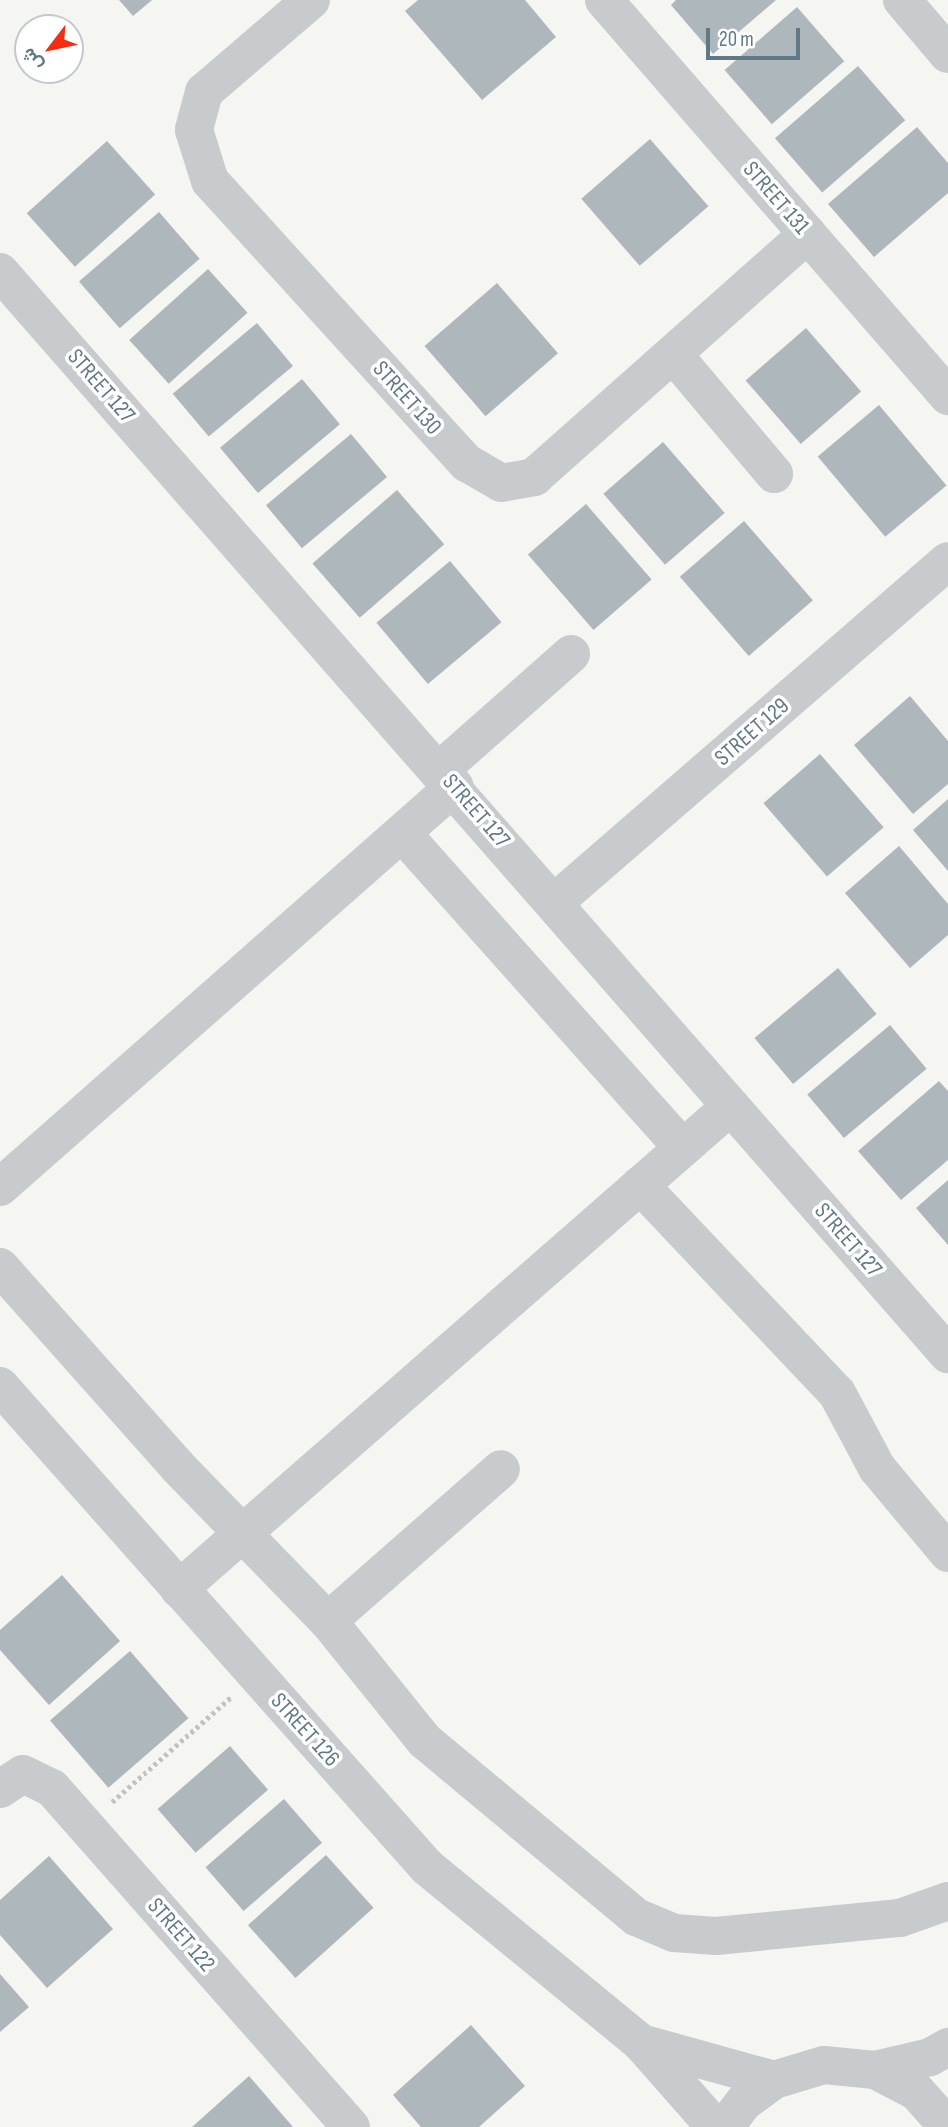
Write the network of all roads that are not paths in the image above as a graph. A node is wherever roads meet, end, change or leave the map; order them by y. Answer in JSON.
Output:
{"nodes":[{"id":1,"x":311,"y":0,"type":"edge"},
{"id":2,"x":604,"y":0,"type":"edge"},
{"id":3,"x":902,"y":0,"type":"edge"},
{"id":4,"x":948,"y":54,"type":"edge"},
{"id":5,"x":808,"y":234,"type":"junction"},
{"id":6,"x":0,"y":272,"type":"edge"},
{"id":7,"x":673,"y":354,"type":"junction"},
{"id":8,"x":948,"y":396,"type":"edge"},
{"id":9,"x":774,"y":474,"type":"dead end"},
{"id":10,"x":948,"y":561,"type":"edge"},
{"id":11,"x":571,"y":654,"type":"dead end"},
{"id":12,"x":448,"y":778,"type":"junction"},
{"id":13,"x":402,"y":833,"type":"junction"},
{"id":14,"x":555,"y":902,"type":"junction"},
{"id":15,"x":731,"y":1106,"type":"junction"},
{"id":16,"x":683,"y":1148,"type":"junction"},
{"id":17,"x":640,"y":1185,"type":"junction"},
{"id":18,"x":0,"y":1187,"type":"edge"},
{"id":19,"x":0,"y":1267,"type":"edge"},
{"id":20,"x":948,"y":1354,"type":"edge"},
{"id":21,"x":0,"y":1386,"type":"edge"},
{"id":22,"x":501,"y":1469,"type":"dead end"},
{"id":23,"x":242,"y":1535,"type":"junction"},
{"id":24,"x":948,"y":1553,"type":"edge"},
{"id":25,"x":180,"y":1589,"type":"junction"},
{"id":26,"x":328,"y":1621,"type":"junction"},
{"id":27,"x":0,"y":1789,"type":"edge"},
{"id":28,"x":948,"y":1901,"type":"edge"},
{"id":29,"x":641,"y":2043,"type":"junction"},
{"id":30,"x":948,"y":2047,"type":"edge"},
{"id":31,"x":875,"y":2070,"type":"junction"},
{"id":32,"x":774,"y":2080,"type":"junction"},
{"id":33,"x":351,"y":2127,"type":"edge"},
{"id":34,"x":715,"y":2127,"type":"edge"},
{"id":35,"x":725,"y":2127,"type":"edge"},
{"id":36,"x":948,"y":2127,"type":"edge"}],
"edges":[{"from":1,"to":7,"type":"street","name":"STREET 130"},
{"from":2,"to":5,"type":"street","name":"STREET 131"},
{"from":3,"to":4,"type":"street"},
{"from":5,"to":7,"type":"street","name":"STREET 130"},
{"from":5,"to":8,"type":"street","name":"STREET 131"},
{"from":6,"to":12,"type":"street","name":"STREET 127"},
{"from":7,"to":9,"type":"street"},
{"from":10,"to":14,"type":"street","name":"STREET 129"},
{"from":11,"to":12,"type":"street"},
{"from":12,"to":13,"type":"street"},
{"from":12,"to":14,"type":"street","name":"STREET 127"},
{"from":13,"to":16,"type":"street"},
{"from":13,"to":18,"type":"street"},
{"from":14,"to":15,"type":"street","name":"STREET 127"},
{"from":15,"to":16,"type":"street"},
{"from":15,"to":20,"type":"street","name":"STREET 127"},
{"from":16,"to":17,"type":"street"},
{"from":17,"to":23,"type":"street"},
{"from":17,"to":24,"type":"street"},
{"from":19,"to":23,"type":"street"},
{"from":21,"to":25,"type":"street","name":"STREET 126"},
{"from":22,"to":26,"type":"street"},
{"from":23,"to":25,"type":"street"},
{"from":23,"to":26,"type":"street"},
{"from":25,"to":29,"type":"street","name":"STREET 126"},
{"from":26,"to":28,"type":"street"},
{"from":27,"to":33,"type":"street","name":"STREET 122"},
{"from":29,"to":32,"type":"street","name":"STREET 126"},
{"from":29,"to":34,"type":"street","name":"STREET 126"},
{"from":30,"to":31,"type":"street"},
{"from":31,"to":32,"type":"street"},
{"from":31,"to":36,"type":"street"},
{"from":32,"to":35,"type":"street"}]}
